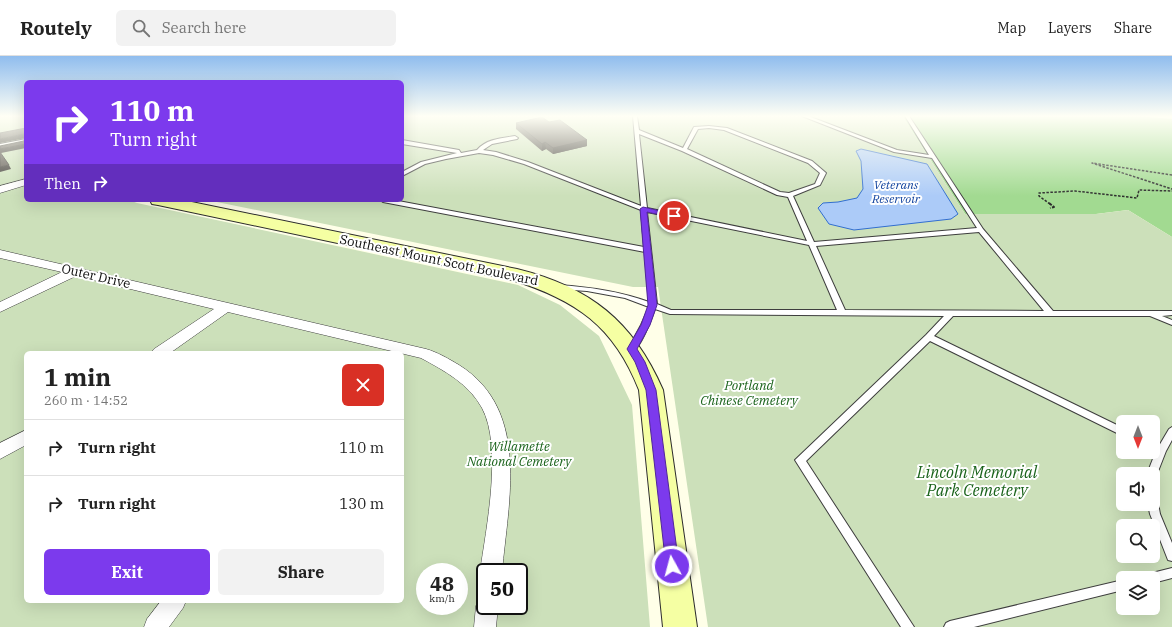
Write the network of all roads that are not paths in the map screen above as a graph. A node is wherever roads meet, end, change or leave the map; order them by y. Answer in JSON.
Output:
{"nodes":[{"id":1,"x":17,"y":143,"type":"edge"},
{"id":2,"x":406,"y":143,"type":"edge"},
{"id":3,"x":493,"y":143,"type":"edge"},
{"id":4,"x":638,"y":143,"type":"edge"},
{"id":5,"x":666,"y":143,"type":"edge"},
{"id":6,"x":688,"y":143,"type":"edge"},
{"id":7,"x":760,"y":143,"type":"edge"},
{"id":8,"x":874,"y":143,"type":"edge"},
{"id":9,"x":925,"y":143,"type":"edge"},
{"id":10,"x":0,"y":146,"type":"edge"},
{"id":11,"x":684,"y":150,"type":"junction"},
{"id":12,"x":479,"y":151,"type":"junction"},
{"id":13,"x":464,"y":153,"type":"junction"},
{"id":14,"x":934,"y":157,"type":"junction"},
{"id":15,"x":404,"y":173,"type":"edge"},
{"id":16,"x":24,"y":183,"type":"edge"},
{"id":17,"x":0,"y":190,"type":"edge"},
{"id":18,"x":790,"y":195,"type":"junction"},
{"id":19,"x":168,"y":202,"type":"edge"},
{"id":20,"x":400,"y":202,"type":"edge"},
{"id":21,"x":643,"y":209,"type":"junction"},
{"id":22,"x":981,"y":230,"type":"junction"},
{"id":23,"x":812,"y":244,"type":"junction"},
{"id":24,"x":647,"y":250,"type":"junction"},
{"id":25,"x":0,"y":254,"type":"edge"},
{"id":26,"x":75,"y":271,"type":"junction"},
{"id":27,"x":552,"y":286,"type":"junction"},
{"id":28,"x":653,"y":305,"type":"junction"},
{"id":29,"x":226,"y":307,"type":"junction"},
{"id":30,"x":0,"y":308,"type":"edge"},
{"id":31,"x":842,"y":312,"type":"junction"},
{"id":32,"x":952,"y":313,"type":"junction"},
{"id":33,"x":1050,"y":313,"type":"junction"},
{"id":34,"x":1172,"y":313,"type":"edge"},
{"id":35,"x":1151,"y":314,"type":"junction"},
{"id":36,"x":1172,"y":323,"type":"edge"},
{"id":37,"x":929,"y":336,"type":"junction"},
{"id":38,"x":632,"y":349,"type":"junction"},
{"id":39,"x":392,"y":350,"type":"edge"},
{"id":40,"x":162,"y":351,"type":"edge"},
{"id":41,"x":404,"y":351,"type":"edge"},
{"id":42,"x":1116,"y":429,"type":"edge"},
{"id":43,"x":1172,"y":431,"type":"edge"},
{"id":44,"x":24,"y":437,"type":"edge"},
{"id":45,"x":1160,"y":445,"type":"edge"},
{"id":46,"x":0,"y":452,"type":"edge"},
{"id":47,"x":1155,"y":511,"type":"edge"},
{"id":48,"x":1172,"y":556,"type":"edge"},
{"id":49,"x":492,"y":563,"type":"edge"},
{"id":50,"x":1172,"y":573,"type":"edge"},
{"id":51,"x":1160,"y":576,"type":"edge"},
{"id":52,"x":1116,"y":587,"type":"edge"},
{"id":53,"x":173,"y":603,"type":"edge"},
{"id":54,"x":486,"y":615,"type":"edge"},
{"id":55,"x":155,"y":627,"type":"edge"},
{"id":56,"x":485,"y":627,"type":"edge"},
{"id":57,"x":680,"y":627,"type":"edge"},
{"id":58,"x":908,"y":627,"type":"edge"},
{"id":59,"x":950,"y":627,"type":"edge"}],
"edges":[{"from":1,"to":10,"type":"lane"},
{"from":2,"to":13,"type":"lane"},
{"from":3,"to":12,"type":"lane"},
{"from":4,"to":21,"type":"lane"},
{"from":5,"to":11,"type":"lane"},
{"from":6,"to":11,"type":"lane"},
{"from":7,"to":18,"type":"lane"},
{"from":8,"to":14,"type":"lane"},
{"from":9,"to":14,"type":"lane"},
{"from":11,"to":18,"type":"lane"},
{"from":12,"to":13,"type":"lane"},
{"from":12,"to":21,"type":"lane"},
{"from":13,"to":15,"type":"lane"},
{"from":14,"to":22,"type":"lane"},
{"from":16,"to":17,"type":"street"},
{"from":18,"to":23,"type":"lane"},
{"from":19,"to":27,"type":"main road","name":"Southeast Mount Scott Boulevard"},
{"from":20,"to":24,"type":"lane"},
{"from":21,"to":23,"type":"lane"},
{"from":21,"to":24,"type":"lane"},
{"from":22,"to":23,"type":"lane"},
{"from":22,"to":33,"type":"lane"},
{"from":23,"to":31,"type":"lane"},
{"from":24,"to":28,"type":"lane"},
{"from":25,"to":26,"type":"street","name":"Outer Drive"},
{"from":26,"to":29,"type":"street","name":"Outer Drive"},
{"from":26,"to":30,"type":"street"},
{"from":27,"to":28,"type":"lane"},
{"from":27,"to":38,"type":"main road","name":"Southeast Mount Scott Boulevard"},
{"from":28,"to":31,"type":"lane"},
{"from":28,"to":38,"type":"lane"},
{"from":29,"to":39,"type":"street","name":"Outer Drive"},
{"from":29,"to":40,"type":"street"},
{"from":31,"to":32,"type":"lane"},
{"from":32,"to":33,"type":"lane"},
{"from":32,"to":37,"type":"lane"},
{"from":33,"to":35,"type":"lane"},
{"from":34,"to":35,"type":"lane"},
{"from":35,"to":36,"type":"lane"},
{"from":37,"to":42,"type":"lane"},
{"from":37,"to":58,"type":"lane"},
{"from":38,"to":57,"type":"main road","name":"Southeast Mount Scott Boulevard"},
{"from":41,"to":49,"type":"street","name":"Outer Drive"},
{"from":43,"to":45,"type":"lane"},
{"from":44,"to":46,"type":"street"},
{"from":47,"to":48,"type":"lane"},
{"from":50,"to":51,"type":"lane"},
{"from":52,"to":59,"type":"lane"},
{"from":53,"to":55,"type":"street"},
{"from":54,"to":56,"type":"street"}]}
